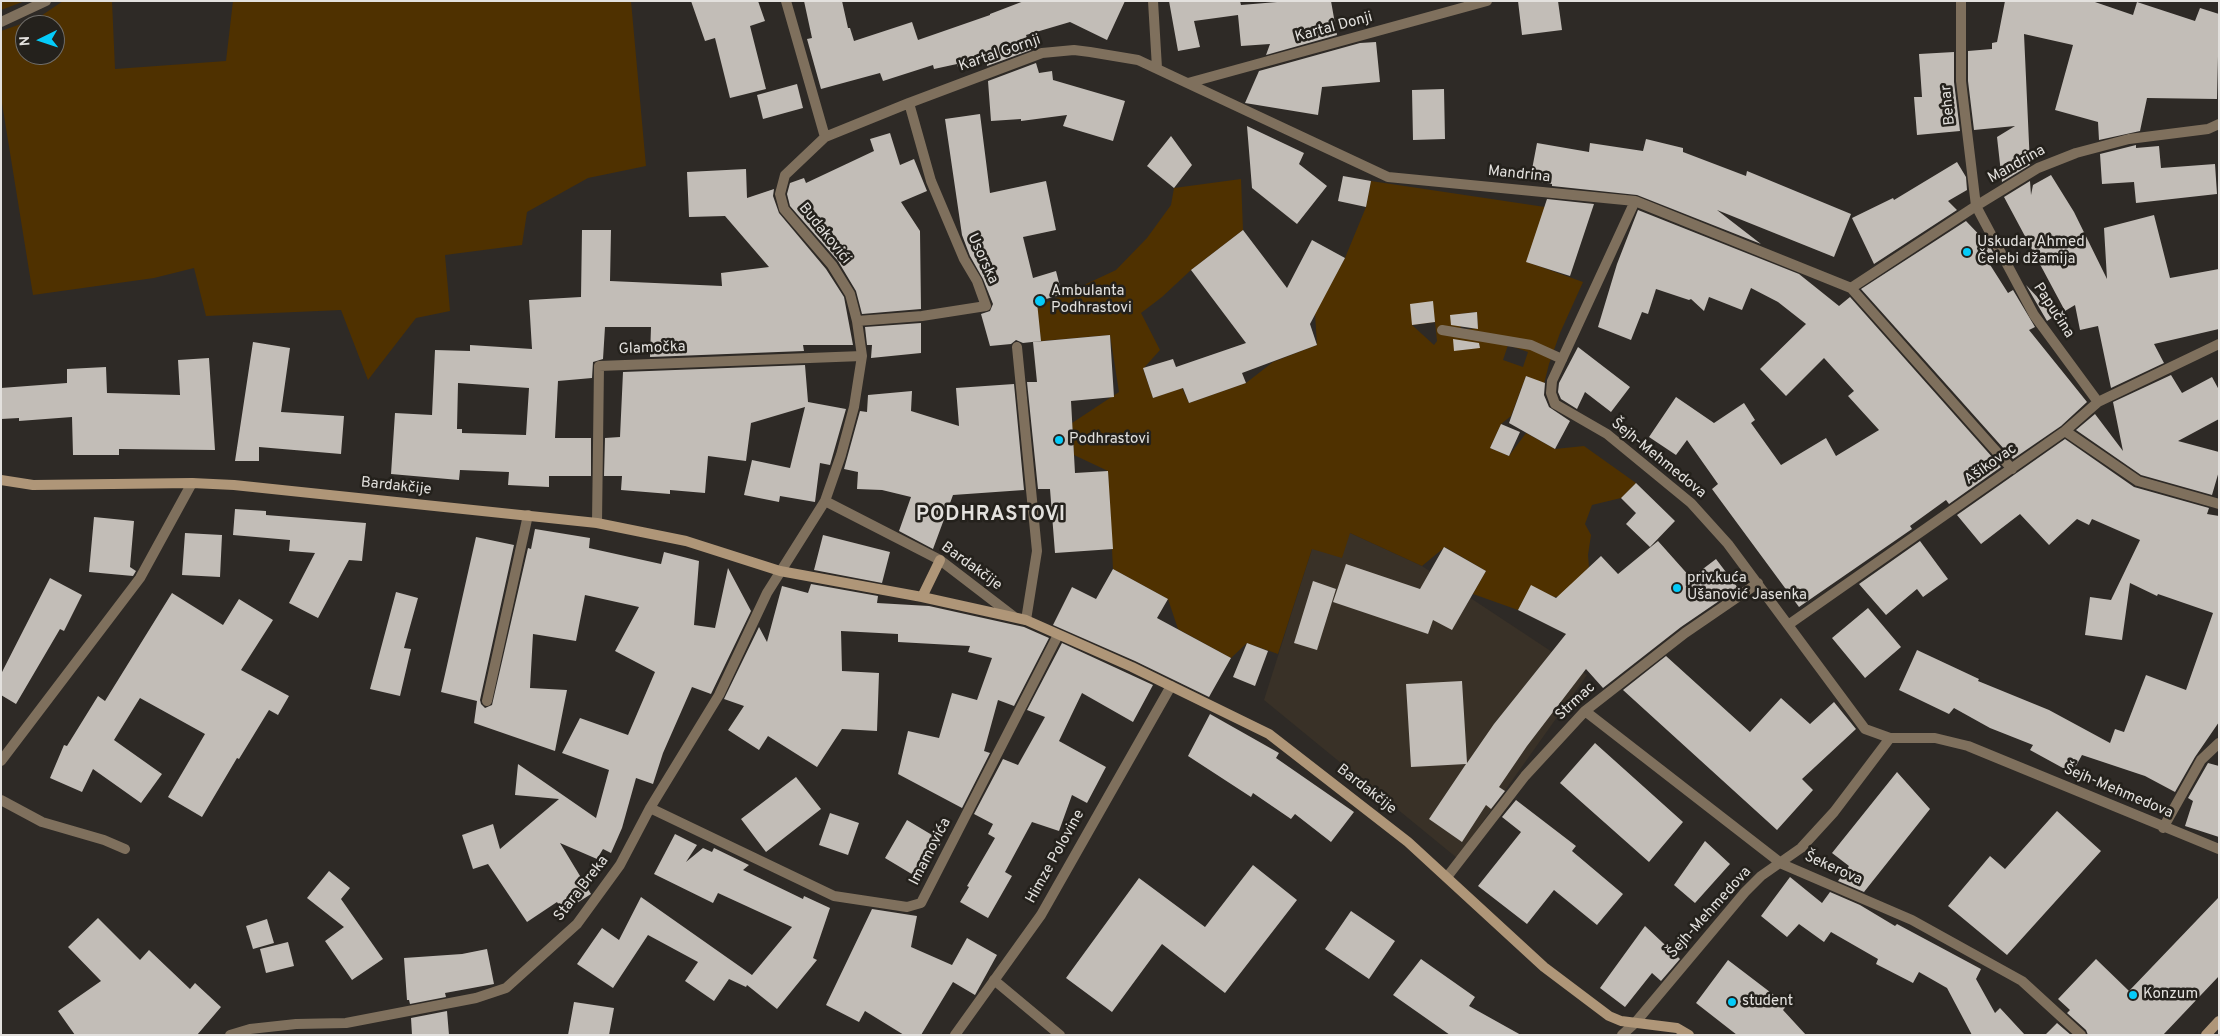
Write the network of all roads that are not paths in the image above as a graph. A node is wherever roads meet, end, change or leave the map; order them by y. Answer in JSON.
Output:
{"nodes":[{"id":1,"x":46,"y":1,"type":"edge"},
{"id":2,"x":786,"y":1,"type":"edge"},
{"id":3,"x":1153,"y":1,"type":"edge"},
{"id":4,"x":1487,"y":1,"type":"edge"},
{"id":5,"x":1960,"y":1,"type":"edge"},
{"id":6,"x":1,"y":22,"type":"edge"},
{"id":7,"x":1157,"y":68,"type":"junction"},
{"id":8,"x":1188,"y":83,"type":"junction"},
{"id":9,"x":908,"y":103,"type":"junction"},
{"id":10,"x":2219,"y":124,"type":"edge"},
{"id":11,"x":825,"y":137,"type":"junction"},
{"id":12,"x":1635,"y":201,"type":"junction"},
{"id":13,"x":1976,"y":206,"type":"junction"},
{"id":14,"x":1851,"y":288,"type":"junction"},
{"id":15,"x":857,"y":321,"type":"junction"},
{"id":16,"x":1442,"y":330,"type":"dead end"},
{"id":17,"x":2219,"y":344,"type":"edge"},
{"id":18,"x":1017,"y":347,"type":"dead end"},
{"id":19,"x":862,"y":356,"type":"junction"},
{"id":20,"x":1562,"y":358,"type":"junction"},
{"id":21,"x":2098,"y":402,"type":"junction"},
{"id":22,"x":2065,"y":431,"type":"junction"},
{"id":23,"x":2012,"y":468,"type":"junction"},
{"id":24,"x":1,"y":480,"type":"edge"},
{"id":25,"x":192,"y":483,"type":"junction"},
{"id":26,"x":825,"y":501,"type":"junction"},
{"id":27,"x":2219,"y":504,"type":"edge"},
{"id":28,"x":528,"y":515,"type":"junction"},
{"id":29,"x":597,"y":522,"type":"junction"},
{"id":30,"x":940,"y":560,"type":"junction"},
{"id":31,"x":780,"y":571,"type":"junction"},
{"id":32,"x":1758,"y":584,"type":"junction"},
{"id":33,"x":922,"y":597,"type":"junction"},
{"id":34,"x":1013,"y":616,"type":"junction"},
{"id":35,"x":1026,"y":620,"type":"junction"},
{"id":36,"x":1788,"y":625,"type":"junction"},
{"id":37,"x":1058,"y":635,"type":"junction"},
{"id":38,"x":1171,"y":686,"type":"junction"},
{"id":39,"x":487,"y":700,"type":"dead end"},
{"id":40,"x":1585,"y":711,"type":"junction"},
{"id":41,"x":1890,"y":738,"type":"junction"},
{"id":42,"x":2219,"y":743,"type":"edge"},
{"id":43,"x":1,"y":761,"type":"edge"},
{"id":44,"x":1,"y":800,"type":"edge"},
{"id":45,"x":650,"y":808,"type":"junction"},
{"id":46,"x":2163,"y":828,"type":"junction"},
{"id":47,"x":125,"y":849,"type":"dead end"},
{"id":48,"x":2219,"y":849,"type":"edge"},
{"id":49,"x":1782,"y":864,"type":"junction"},
{"id":50,"x":1446,"y":877,"type":"junction"},
{"id":51,"x":994,"y":980,"type":"junction"},
{"id":52,"x":2219,"y":1021,"type":"edge"},
{"id":53,"x":1635,"y":1023,"type":"junction"},
{"id":54,"x":230,"y":1035,"type":"edge"},
{"id":55,"x":955,"y":1035,"type":"edge"},
{"id":56,"x":1060,"y":1035,"type":"edge"},
{"id":57,"x":1622,"y":1035,"type":"edge"},
{"id":58,"x":1689,"y":1035,"type":"edge"},
{"id":59,"x":2081,"y":1035,"type":"edge"},
{"id":60,"x":2206,"y":1035,"type":"edge"}],
"edges":[{"from":1,"to":6,"type":"street"},
{"from":2,"to":11,"type":"street"},
{"from":3,"to":7,"type":"street"},
{"from":4,"to":8,"type":"street","name":"Kartal Donji"},
{"from":5,"to":13,"type":"street","name":"Behar"},
{"from":7,"to":8,"type":"street","name":"Kartal Gornji"},
{"from":7,"to":9,"type":"street","name":"Kartal Gornji"},
{"from":8,"to":12,"type":"street","name":"Mandrina"},
{"from":9,"to":11,"type":"street","name":"Kartal Gornji"},
{"from":9,"to":15,"type":"street","name":"Usorska"},
{"from":10,"to":13,"type":"street","name":"Mandrina"},
{"from":11,"to":15,"type":"street","name":"Budakovići"},
{"from":12,"to":14,"type":"street","name":"Mandrina"},
{"from":12,"to":20,"type":"street","name":"Šejh-Mehmedova"},
{"from":13,"to":14,"type":"street","name":"Mandrina"},
{"from":13,"to":21,"type":"street","name":"Papučina"},
{"from":14,"to":23,"type":"street","name":"Mandrina"},
{"from":15,"to":19,"type":"street","name":"Budakovići"},
{"from":16,"to":20,"type":"street"},
{"from":17,"to":21,"type":"street","name":"Ašikovac"},
{"from":18,"to":35,"type":"street"},
{"from":19,"to":26,"type":"street","name":"Budakovići"},
{"from":19,"to":29,"type":"street","name":"Glamočka"},
{"from":20,"to":32,"type":"street","name":"Šejh-Mehmedova"},
{"from":21,"to":22,"type":"street","name":"Ašikovac"},
{"from":22,"to":23,"type":"street","name":"Ašikovac"},
{"from":22,"to":27,"type":"street"},
{"from":23,"to":36,"type":"street","name":"Ašikovac"},
{"from":24,"to":25,"type":"street","name":"Bardakčije"},
{"from":25,"to":28,"type":"street","name":"Bardakčije"},
{"from":25,"to":43,"type":"street"},
{"from":26,"to":30,"type":"street","name":"Bardakčije"},
{"from":26,"to":31,"type":"street"},
{"from":28,"to":29,"type":"street","name":"Bardakčije"},
{"from":28,"to":39,"type":"street"},
{"from":29,"to":31,"type":"street","name":"Bardakčije"},
{"from":30,"to":33,"type":"street"},
{"from":30,"to":34,"type":"street","name":"Bardakčije"},
{"from":31,"to":33,"type":"street","name":"Bardakčije"},
{"from":31,"to":45,"type":"street","name":"Stara Breka"},
{"from":32,"to":36,"type":"street","name":"Šejh-Mehmedova"},
{"from":32,"to":40,"type":"street","name":"Strmac"},
{"from":33,"to":34,"type":"street","name":"Bardakčije"},
{"from":34,"to":35,"type":"street","name":"Bardakčije"},
{"from":35,"to":37,"type":"street","name":"Bardakčije"},
{"from":36,"to":41,"type":"street","name":"Šejh-Mehmedova"},
{"from":37,"to":38,"type":"street","name":"Bardakčije"},
{"from":37,"to":45,"type":"street","name":"Imamovića"},
{"from":38,"to":50,"type":"street","name":"Bardakčije"},
{"from":38,"to":51,"type":"street","name":"Himze Polovine"},
{"from":40,"to":49,"type":"street","name":"Šekerova"},
{"from":40,"to":50,"type":"street","name":"Strmac"},
{"from":41,"to":46,"type":"street","name":"Šejh-Mehmedova"},
{"from":41,"to":49,"type":"street","name":"Šejh-Mehmedova"},
{"from":42,"to":46,"type":"street"},
{"from":44,"to":47,"type":"street"},
{"from":45,"to":54,"type":"street","name":"Stara Breka"},
{"from":46,"to":48,"type":"street","name":"Šejh-Mehmedova"},
{"from":49,"to":53,"type":"street","name":"Šejh-Mehmedova"},
{"from":49,"to":59,"type":"street","name":"Šekerova"},
{"from":50,"to":53,"type":"street","name":"Bardakčije"},
{"from":51,"to":55,"type":"street","name":"Himze Polovine"},
{"from":51,"to":56,"type":"street"},
{"from":52,"to":60,"type":"street"},
{"from":53,"to":57,"type":"street","name":"Šejh-Mehmedova"},
{"from":53,"to":58,"type":"street","name":"Bardakčije"}]}
